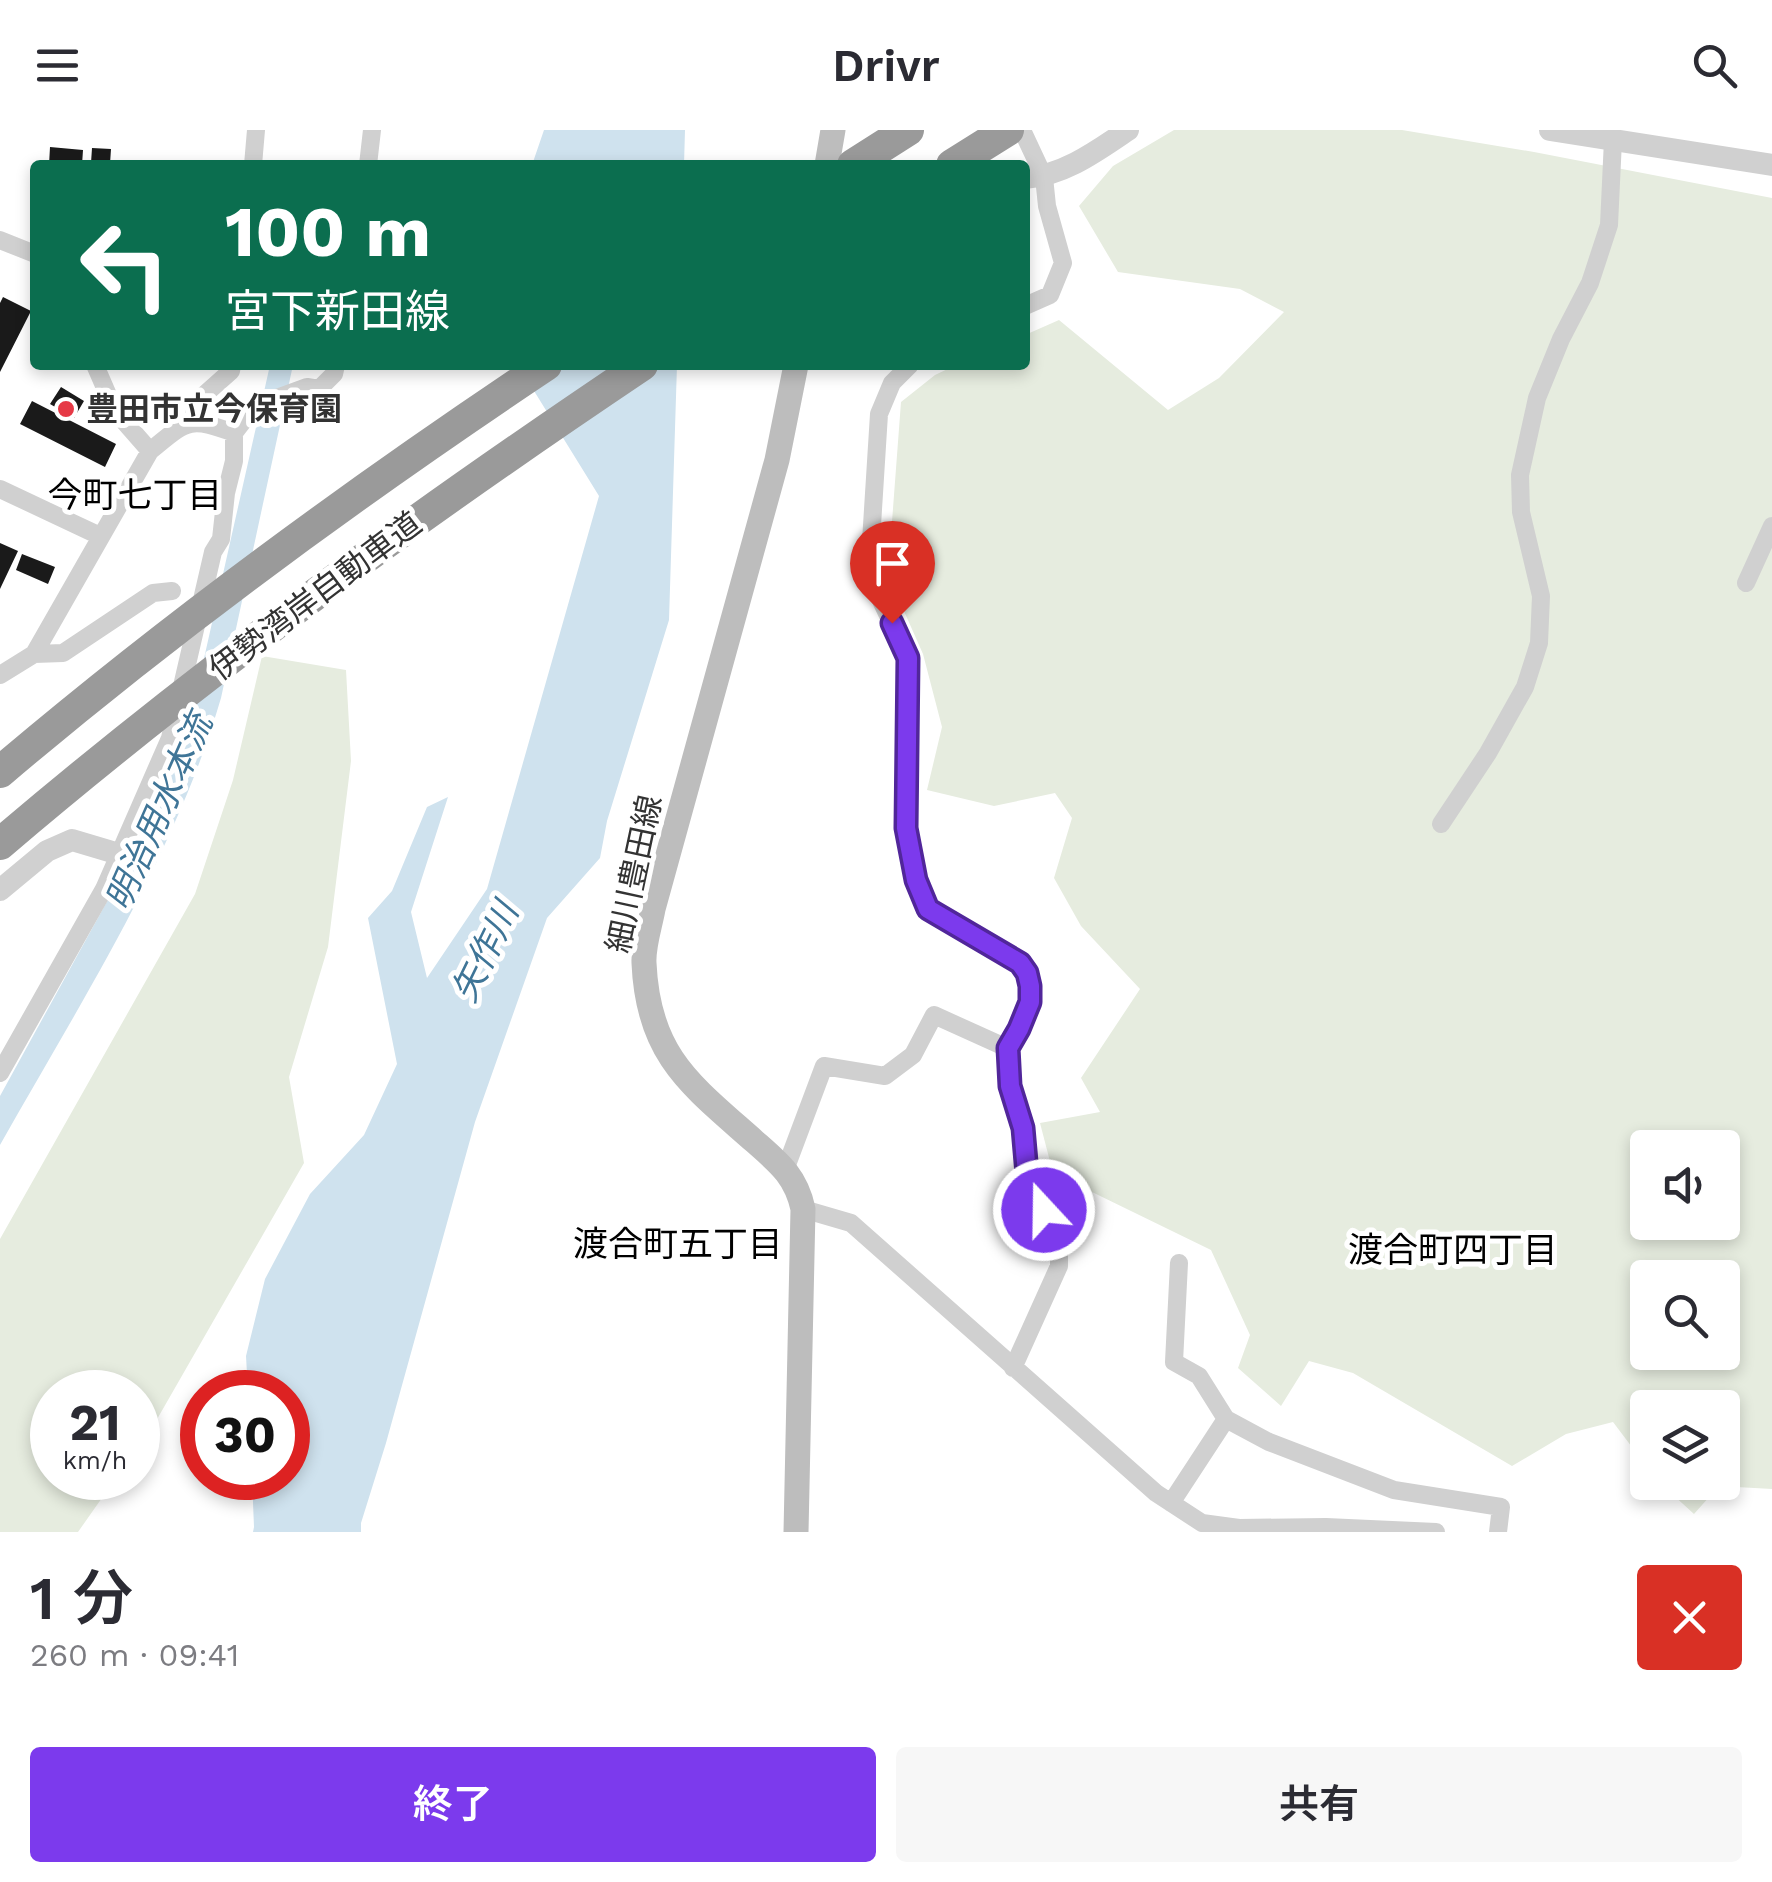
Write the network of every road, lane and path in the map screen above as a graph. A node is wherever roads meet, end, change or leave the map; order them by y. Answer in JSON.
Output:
{"nodes":[{"id":1,"x":256,"y":130,"type":"edge"},
{"id":2,"x":372,"y":130,"type":"edge"},
{"id":3,"x":833,"y":130,"type":"edge"},
{"id":4,"x":908,"y":130,"type":"edge"},
{"id":5,"x":1008,"y":130,"type":"edge"},
{"id":6,"x":1022,"y":130,"type":"edge"},
{"id":7,"x":1128,"y":130,"type":"edge"},
{"id":8,"x":1550,"y":130,"type":"edge"},
{"id":9,"x":1613,"y":140,"type":"junction"},
{"id":10,"x":253,"y":160,"type":"edge"},
{"id":11,"x":369,"y":160,"type":"edge"},
{"id":12,"x":838,"y":160,"type":"edge"},
{"id":13,"x":847,"y":160,"type":"edge"},
{"id":14,"x":960,"y":160,"type":"edge"},
{"id":15,"x":1772,"y":165,"type":"edge"},
{"id":16,"x":1035,"y":177,"type":"edge"},
{"id":17,"x":0,"y":240,"type":"edge"},
{"id":18,"x":30,"y":252,"type":"edge"},
{"id":19,"x":1030,"y":304,"type":"edge"},
{"id":20,"x":96,"y":370,"type":"edge"},
{"id":21,"x":231,"y":370,"type":"edge"},
{"id":22,"x":335,"y":370,"type":"edge"},
{"id":23,"x":539,"y":370,"type":"edge"},
{"id":24,"x":635,"y":370,"type":"edge"},
{"id":25,"x":795,"y":370,"type":"edge"},
{"id":26,"x":905,"y":370,"type":"edge"},
{"id":27,"x":196,"y":422,"type":"junction"},
{"id":28,"x":234,"y":433,"type":"junction"},
{"id":29,"x":150,"y":451,"type":"junction"},
{"id":30,"x":0,"y":489,"type":"edge"},
{"id":31,"x":1772,"y":526,"type":"edge"},
{"id":32,"x":100,"y":536,"type":"junction"},
{"id":33,"x":1746,"y":583,"type":"dead end"},
{"id":34,"x":172,"y":591,"type":"dead end"},
{"id":35,"x":34,"y":654,"type":"junction"},
{"id":36,"x":0,"y":675,"type":"edge"},
{"id":37,"x":0,"y":772,"type":"edge"},
{"id":38,"x":1441,"y":824,"type":"dead end"},
{"id":39,"x":0,"y":844,"type":"edge"},
{"id":40,"x":119,"y":854,"type":"junction"},
{"id":41,"x":0,"y":890,"type":"edge"},
{"id":42,"x":1008,"y":1048,"type":"junction"},
{"id":43,"x":0,"y":1074,"type":"edge"},
{"id":44,"x":785,"y":1170,"type":"junction"},
{"id":45,"x":802,"y":1209,"type":"junction"},
{"id":46,"x":1179,"y":1262,"type":"dead end"},
{"id":47,"x":1013,"y":1368,"type":"junction"},
{"id":48,"x":1226,"y":1419,"type":"junction"},
{"id":49,"x":1171,"y":1503,"type":"junction"},
{"id":50,"x":796,"y":1532,"type":"edge"},
{"id":51,"x":1436,"y":1532,"type":"edge"},
{"id":52,"x":1498,"y":1532,"type":"edge"}],
"edges":[{"from":1,"to":10,"type":"street"},
{"from":2,"to":11,"type":"street"},
{"from":3,"to":12,"type":"main road"},
{"from":4,"to":13,"type":"highway"},
{"from":5,"to":14,"type":"highway"},
{"from":6,"to":16,"type":"street"},
{"from":7,"to":16,"type":"street"},
{"from":8,"to":9,"type":"street"},
{"from":9,"to":15,"type":"street"},
{"from":9,"to":38,"type":"street"},
{"from":16,"to":19,"type":"street"},
{"from":17,"to":18,"type":"street"},
{"from":20,"to":29,"type":"street"},
{"from":21,"to":27,"type":"street"},
{"from":22,"to":28,"type":"street"},
{"from":23,"to":37,"type":"highway","name":"伊勢湾岸自動車道","bridge":true},
{"from":24,"to":39,"type":"highway","name":"伊勢湾岸自動車道","bridge":true},
{"from":25,"to":44,"type":"main road","name":"細川豊田線"},
{"from":26,"to":42,"type":"street"},
{"from":27,"to":28,"type":"street"},
{"from":27,"to":29,"type":"street"},
{"from":28,"to":40,"type":"street"},
{"from":29,"to":32,"type":"street"},
{"from":30,"to":32,"type":"street"},
{"from":31,"to":33,"type":"street"},
{"from":32,"to":35,"type":"street"},
{"from":34,"to":35,"type":"street"},
{"from":35,"to":36,"type":"street"},
{"from":40,"to":41,"type":"street"},
{"from":40,"to":43,"type":"street"},
{"from":42,"to":44,"type":"street"},
{"from":42,"to":47,"type":"street"},
{"from":44,"to":45,"type":"main road","name":"細川豊田線"},
{"from":45,"to":47,"type":"street"},
{"from":45,"to":50,"type":"main road","name":"細川豊田線"},
{"from":46,"to":48,"type":"street"},
{"from":47,"to":49,"type":"street"},
{"from":48,"to":49,"type":"street"},
{"from":48,"to":52,"type":"street"},
{"from":49,"to":51,"type":"street"}]}
